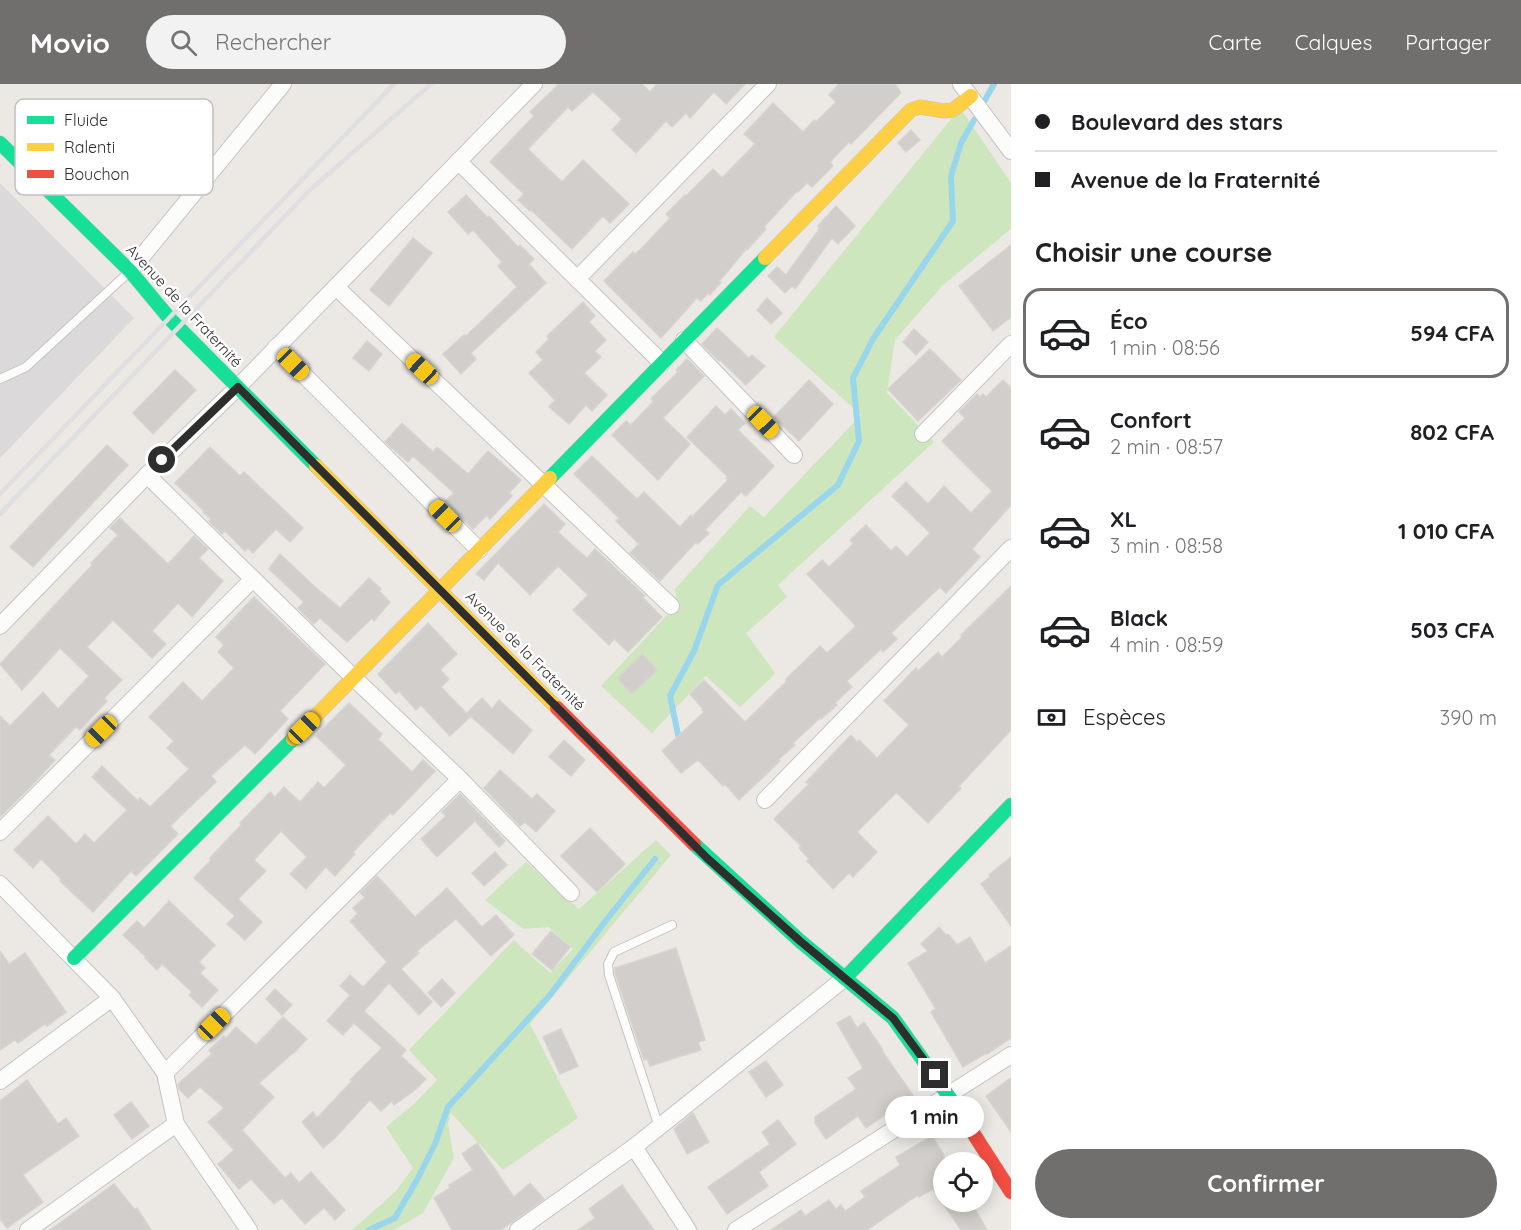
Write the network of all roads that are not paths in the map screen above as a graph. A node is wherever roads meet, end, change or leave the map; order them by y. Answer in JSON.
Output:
{"nodes":[{"id":1,"x":283,"y":84,"type":"edge"},
{"id":2,"x":534,"y":84,"type":"edge"},
{"id":3,"x":768,"y":84,"type":"edge"},
{"id":4,"x":966,"y":90,"type":"edge"},
{"id":5,"x":0,"y":142,"type":"edge"},
{"id":6,"x":1011,"y":151,"type":"edge"},
{"id":7,"x":15,"y":157,"type":"edge"},
{"id":8,"x":458,"y":161,"type":"junction"},
{"id":9,"x":213,"y":170,"type":"edge"},
{"id":10,"x":53,"y":195,"type":"edge"},
{"id":11,"x":192,"y":195,"type":"edge"},
{"id":12,"x":130,"y":271,"type":"junction"},
{"id":13,"x":577,"y":279,"type":"junction"},
{"id":14,"x":336,"y":287,"type":"junction"},
{"id":15,"x":684,"y":340,"type":"junction"},
{"id":16,"x":1011,"y":344,"type":"edge"},
{"id":17,"x":276,"y":347,"type":"junction"},
{"id":18,"x":662,"y":363,"type":"junction"},
{"id":19,"x":0,"y":379,"type":"edge"},
{"id":20,"x":238,"y":387,"type":"junction"},
{"id":21,"x":923,"y":434,"type":"dead end"},
{"id":22,"x":794,"y":455,"type":"dead end"},
{"id":23,"x":147,"y":475,"type":"junction"},
{"id":24,"x":543,"y":484,"type":"junction"},
{"id":25,"x":1011,"y":548,"type":"edge"},
{"id":26,"x":479,"y":550,"type":"junction"},
{"id":27,"x":253,"y":579,"type":"junction"},
{"id":28,"x":440,"y":589,"type":"junction"},
{"id":29,"x":671,"y":606,"type":"dead end"},
{"id":30,"x":0,"y":626,"type":"edge"},
{"id":31,"x":354,"y":678,"type":"junction"},
{"id":32,"x":460,"y":779,"type":"junction"},
{"id":33,"x":765,"y":800,"type":"dead end"},
{"id":34,"x":1011,"y":805,"type":"edge"},
{"id":35,"x":0,"y":832,"type":"edge"},
{"id":36,"x":3,"y":893,"type":"edge"},
{"id":37,"x":571,"y":893,"type":"dead end"},
{"id":38,"x":672,"y":925,"type":"dead end"},
{"id":39,"x":74,"y":958,"type":"junction"},
{"id":40,"x":845,"y":978,"type":"junction"},
{"id":41,"x":112,"y":998,"type":"junction"},
{"id":42,"x":1011,"y":1055,"type":"edge"},
{"id":43,"x":165,"y":1073,"type":"junction"},
{"id":44,"x":0,"y":1081,"type":"edge"},
{"id":45,"x":949,"y":1095,"type":"junction"},
{"id":46,"x":176,"y":1124,"type":"junction"},
{"id":47,"x":659,"y":1127,"type":"junction"},
{"id":48,"x":634,"y":1147,"type":"junction"},
{"id":49,"x":1011,"y":1192,"type":"edge"},
{"id":50,"x":28,"y":1230,"type":"edge"},
{"id":51,"x":249,"y":1230,"type":"edge"},
{"id":52,"x":518,"y":1230,"type":"edge"},
{"id":53,"x":688,"y":1230,"type":"edge"},
{"id":54,"x":736,"y":1230,"type":"edge"}],
"edges":[{"from":1,"to":9,"type":"street"},
{"from":2,"to":8,"type":"street"},
{"from":3,"to":13,"type":"street"},
{"from":4,"to":6,"type":"street"},
{"from":4,"to":15,"type":"street"},
{"from":5,"to":7,"type":"street","name":"Avenue de la Fraternité"},
{"from":8,"to":13,"type":"street"},
{"from":8,"to":14,"type":"street"},
{"from":10,"to":12,"type":"street","name":"Avenue de la Fraternité"},
{"from":11,"to":12,"type":"street"},
{"from":12,"to":19,"type":"lane"},
{"from":12,"to":20,"type":"street","name":"Avenue de la Fraternité"},
{"from":13,"to":18,"type":"street"},
{"from":14,"to":17,"type":"street"},
{"from":14,"to":24,"type":"street"},
{"from":15,"to":18,"type":"street"},
{"from":15,"to":22,"type":"street"},
{"from":16,"to":21,"type":"street"},
{"from":17,"to":20,"type":"street"},
{"from":17,"to":26,"type":"street"},
{"from":18,"to":24,"type":"street"},
{"from":20,"to":23,"type":"street"},
{"from":20,"to":28,"type":"street","name":"Avenue de la Fraternité"},
{"from":23,"to":27,"type":"street"},
{"from":23,"to":30,"type":"street"},
{"from":24,"to":26,"type":"street"},
{"from":24,"to":29,"type":"street"},
{"from":25,"to":33,"type":"street"},
{"from":26,"to":28,"type":"street"},
{"from":27,"to":31,"type":"street"},
{"from":27,"to":35,"type":"street"},
{"from":28,"to":31,"type":"street"},
{"from":28,"to":40,"type":"street","name":"Avenue de la Fraternité"},
{"from":31,"to":32,"type":"street"},
{"from":31,"to":39,"type":"street"},
{"from":32,"to":37,"type":"street"},
{"from":32,"to":43,"type":"street"},
{"from":34,"to":40,"type":"street"},
{"from":36,"to":39,"type":"street"},
{"from":38,"to":47,"type":"lane"},
{"from":39,"to":41,"type":"street"},
{"from":40,"to":45,"type":"street","name":"Avenue de la Fraternité"},
{"from":40,"to":47,"type":"street"},
{"from":41,"to":43,"type":"street"},
{"from":41,"to":44,"type":"street"},
{"from":42,"to":45,"type":"street"},
{"from":43,"to":46,"type":"street"},
{"from":45,"to":49,"type":"street","name":"Avenue de la Fraternité"},
{"from":45,"to":54,"type":"street"},
{"from":46,"to":50,"type":"street"},
{"from":46,"to":51,"type":"street"},
{"from":47,"to":48,"type":"street"},
{"from":48,"to":52,"type":"street"},
{"from":48,"to":53,"type":"street"}]}
